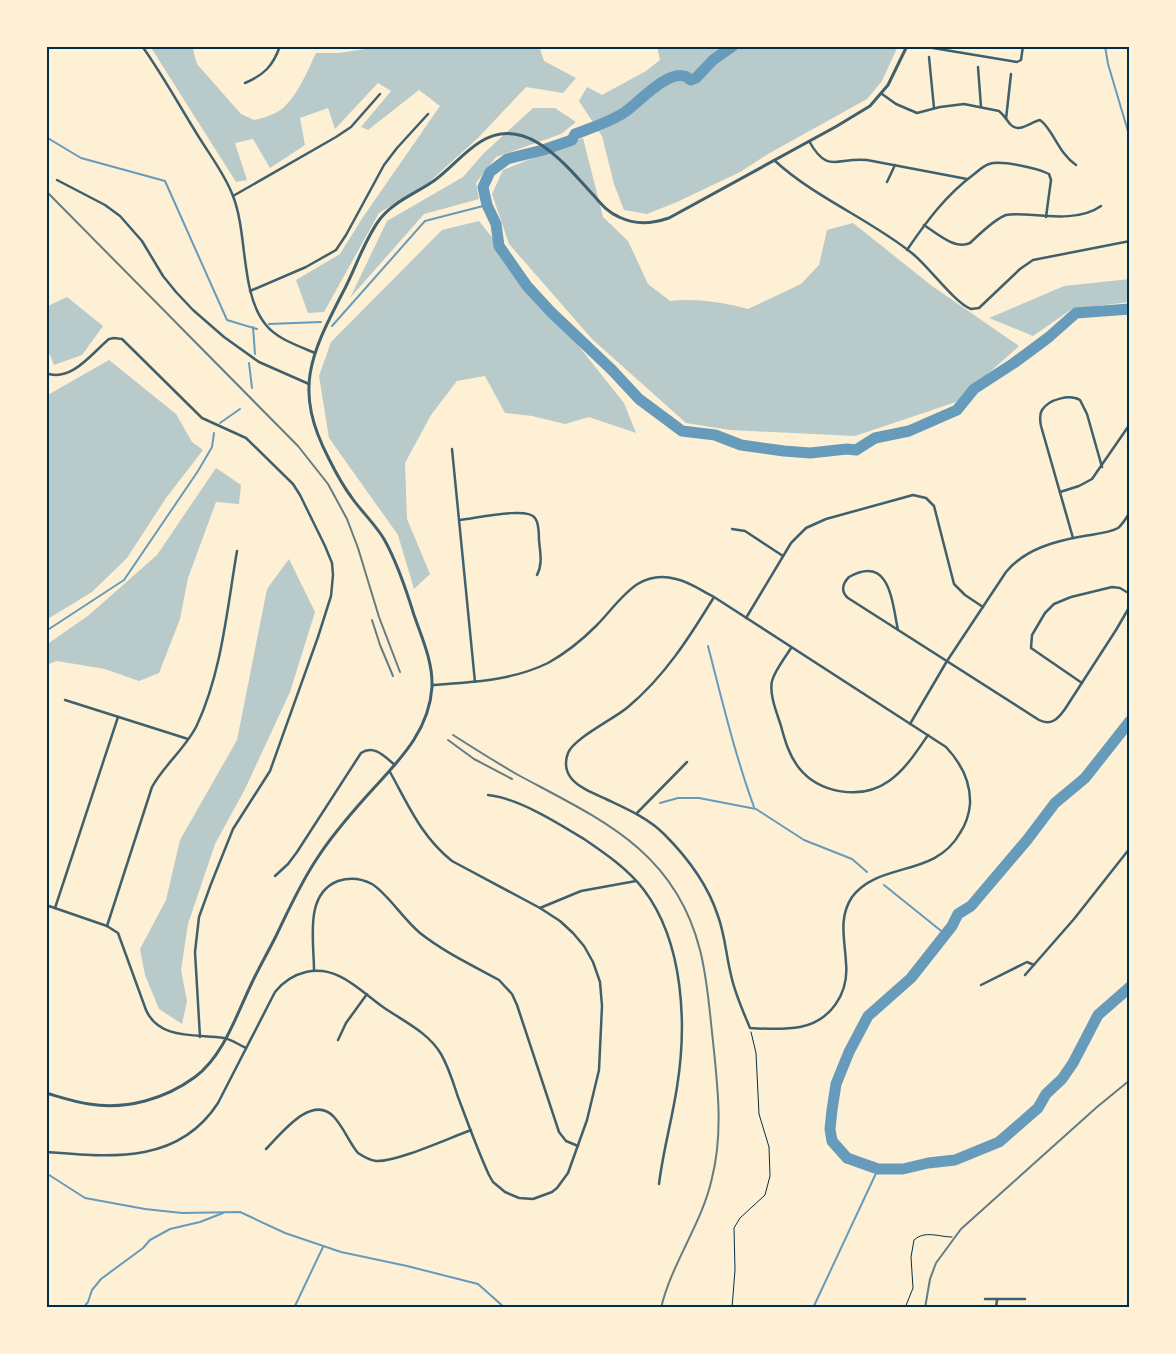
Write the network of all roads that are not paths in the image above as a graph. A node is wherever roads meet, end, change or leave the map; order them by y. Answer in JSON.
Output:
{"nodes":[{"id":1,"x":142,"y":46,"type":"edge"},
{"id":2,"x":280,"y":46,"type":"edge"},
{"id":3,"x":907,"y":46,"type":"edge"},
{"id":4,"x":921,"y":46,"type":"edge"},
{"id":5,"x":1023,"y":46,"type":"edge"},
{"id":6,"x":929,"y":57,"type":"dead end"},
{"id":7,"x":978,"y":67,"type":"dead end"},
{"id":8,"x":1011,"y":74,"type":"dead end"},
{"id":9,"x":245,"y":83,"type":"dead end"},
{"id":10,"x":380,"y":94,"type":"dead end"},
{"id":11,"x":882,"y":94,"type":"junction"},
{"id":12,"x":981,"y":107,"type":"junction"},
{"id":13,"x":934,"y":108,"type":"junction"},
{"id":14,"x":428,"y":114,"type":"dead end"},
{"id":15,"x":1006,"y":118,"type":"junction"},
{"id":16,"x":808,"y":141,"type":"junction"},
{"id":17,"x":774,"y":160,"type":"junction"},
{"id":18,"x":895,"y":164,"type":"junction"},
{"id":19,"x":1076,"y":165,"type":"dead end"},
{"id":20,"x":967,"y":179,"type":"junction"},
{"id":21,"x":57,"y":180,"type":"dead end"},
{"id":22,"x":886,"y":182,"type":"dead end"},
{"id":23,"x":233,"y":196,"type":"junction"},
{"id":24,"x":1101,"y":206,"type":"dead end"},
{"id":25,"x":1046,"y":217,"type":"junction"},
{"id":26,"x":924,"y":225,"type":"junction"},
{"id":27,"x":1130,"y":241,"type":"edge"},
{"id":28,"x":907,"y":250,"type":"junction"},
{"id":29,"x":250,"y":292,"type":"junction"},
{"id":30,"x":315,"y":353,"type":"junction"},
{"id":31,"x":46,"y":373,"type":"edge"},
{"id":32,"x":309,"y":384,"type":"junction"},
{"id":33,"x":1130,"y":424,"type":"edge"},
{"id":34,"x":452,"y":449,"type":"dead end"},
{"id":35,"x":1102,"y":467,"type":"junction"},
{"id":36,"x":1060,"y":492,"type":"junction"},
{"id":37,"x":1130,"y":512,"type":"edge"},
{"id":38,"x":459,"y":520,"type":"junction"},
{"id":39,"x":732,"y":529,"type":"dead end"},
{"id":40,"x":1072,"y":538,"type":"junction"},
{"id":41,"x":237,"y":551,"type":"dead end"},
{"id":42,"x":783,"y":556,"type":"junction"},
{"id":43,"x":537,"y":575,"type":"dead end"},
{"id":44,"x":1130,"y":594,"type":"edge"},
{"id":45,"x":714,"y":597,"type":"junction"},
{"id":46,"x":984,"y":606,"type":"junction"},
{"id":47,"x":1130,"y":606,"type":"edge"},
{"id":48,"x":746,"y":618,"type":"junction"},
{"id":49,"x":898,"y":630,"type":"junction"},
{"id":50,"x":791,"y":648,"type":"junction"},
{"id":51,"x":947,"y":661,"type":"junction"},
{"id":52,"x":475,"y":682,"type":"junction"},
{"id":53,"x":1082,"y":683,"type":"junction"},
{"id":54,"x":432,"y":686,"type":"junction"},
{"id":55,"x":65,"y":700,"type":"dead end"},
{"id":56,"x":118,"y":717,"type":"junction"},
{"id":57,"x":910,"y":724,"type":"junction"},
{"id":58,"x":928,"y":735,"type":"junction"},
{"id":59,"x":188,"y":739,"type":"junction"},
{"id":60,"x":687,"y":762,"type":"dead end"},
{"id":61,"x":396,"y":766,"type":"junction"},
{"id":62,"x":390,"y":772,"type":"junction"},
{"id":63,"x":488,"y":795,"type":"dead end"},
{"id":64,"x":637,"y":813,"type":"junction"},
{"id":65,"x":1130,"y":848,"type":"edge"},
{"id":66,"x":275,"y":876,"type":"dead end"},
{"id":67,"x":636,"y":881,"type":"junction"},
{"id":68,"x":46,"y":905,"type":"edge"},
{"id":69,"x":55,"y":908,"type":"junction"},
{"id":70,"x":540,"y":908,"type":"junction"},
{"id":71,"x":108,"y":926,"type":"junction"},
{"id":72,"x":1034,"y":965,"type":"junction"},
{"id":73,"x":314,"y":970,"type":"junction"},
{"id":74,"x":1025,"y":976,"type":"dead end"},
{"id":75,"x":981,"y":985,"type":"dead end"},
{"id":76,"x":367,"y":994,"type":"junction"},
{"id":77,"x":200,"y":1037,"type":"junction"},
{"id":78,"x":225,"y":1038,"type":"junction"},
{"id":79,"x":338,"y":1040,"type":"dead end"},
{"id":80,"x":246,"y":1048,"type":"junction"},
{"id":81,"x":46,"y":1093,"type":"edge"},
{"id":82,"x":471,"y":1130,"type":"junction"},
{"id":83,"x":578,"y":1146,"type":"junction"},
{"id":84,"x":266,"y":1149,"type":"dead end"},
{"id":85,"x":46,"y":1152,"type":"edge"},
{"id":86,"x":659,"y":1184,"type":"dead end"},
{"id":87,"x":985,"y":1299,"type":"dead end"},
{"id":88,"x":1025,"y":1299,"type":"dead end"},
{"id":89,"x":997,"y":1300,"type":"junction"},
{"id":90,"x":996,"y":1308,"type":"edge"}],
"edges":[{"from":1,"to":23,"type":"street"},
{"from":2,"to":9,"type":"street"},
{"from":3,"to":11,"type":"street"},
{"from":4,"to":5,"type":"street"},
{"from":6,"to":13,"type":"street"},
{"from":7,"to":12,"type":"street"},
{"from":8,"to":15,"type":"street"},
{"from":10,"to":23,"type":"street"},
{"from":11,"to":13,"type":"street"},
{"from":11,"to":16,"type":"street"},
{"from":12,"to":13,"type":"street"},
{"from":12,"to":15,"type":"street"},
{"from":14,"to":29,"type":"street"},
{"from":15,"to":19,"type":"street"},
{"from":16,"to":17,"type":"street"},
{"from":16,"to":18,"type":"street"},
{"from":17,"to":28,"type":"street"},
{"from":17,"to":30,"type":"street"},
{"from":18,"to":20,"type":"street"},
{"from":18,"to":22,"type":"street"},
{"from":20,"to":25,"type":"street"},
{"from":20,"to":26,"type":"street"},
{"from":21,"to":32,"type":"street"},
{"from":23,"to":29,"type":"street"},
{"from":24,"to":25,"type":"street"},
{"from":25,"to":26,"type":"street"},
{"from":26,"to":28,"type":"street"},
{"from":27,"to":28,"type":"street"},
{"from":29,"to":30,"type":"street"},
{"from":30,"to":32,"type":"street"},
{"from":31,"to":77,"type":"street"},
{"from":32,"to":54,"type":"street"},
{"from":33,"to":35,"type":"street"},
{"from":34,"to":38,"type":"street"},
{"from":35,"to":36,"type":"street"},
{"from":35,"to":36,"type":"street"},
{"from":36,"to":40,"type":"street"},
{"from":37,"to":40,"type":"street"},
{"from":38,"to":43,"type":"street"},
{"from":38,"to":52,"type":"street"},
{"from":39,"to":42,"type":"street"},
{"from":40,"to":46,"type":"street"},
{"from":41,"to":59,"type":"street"},
{"from":42,"to":46,"type":"street"},
{"from":42,"to":48,"type":"street"},
{"from":44,"to":53,"type":"street"},
{"from":45,"to":48,"type":"street"},
{"from":45,"to":52,"type":"street"},
{"from":45,"to":64,"type":"street"},
{"from":46,"to":51,"type":"street"},
{"from":47,"to":53,"type":"street"},
{"from":48,"to":50,"type":"street"},
{"from":49,"to":49,"type":"street"},
{"from":49,"to":51,"type":"street"},
{"from":50,"to":57,"type":"street"},
{"from":50,"to":58,"type":"street"},
{"from":51,"to":53,"type":"street"},
{"from":51,"to":57,"type":"street"},
{"from":52,"to":54,"type":"street"},
{"from":54,"to":61,"type":"street"},
{"from":55,"to":56,"type":"street"},
{"from":56,"to":59,"type":"street"},
{"from":56,"to":69,"type":"street"},
{"from":57,"to":58,"type":"street"},
{"from":58,"to":64,"type":"street"},
{"from":59,"to":71,"type":"street"},
{"from":60,"to":64,"type":"street"},
{"from":61,"to":62,"type":"street"},
{"from":61,"to":66,"type":"street"},
{"from":62,"to":70,"type":"street"},
{"from":62,"to":78,"type":"street"},
{"from":63,"to":67,"type":"street"},
{"from":65,"to":72,"type":"street"},
{"from":67,"to":70,"type":"street"},
{"from":67,"to":86,"type":"street"},
{"from":68,"to":69,"type":"street"},
{"from":69,"to":71,"type":"street"},
{"from":70,"to":83,"type":"street"},
{"from":71,"to":77,"type":"street"},
{"from":72,"to":74,"type":"street"},
{"from":72,"to":75,"type":"street"},
{"from":73,"to":76,"type":"street"},
{"from":73,"to":80,"type":"street"},
{"from":73,"to":83,"type":"street"},
{"from":76,"to":79,"type":"street"},
{"from":76,"to":82,"type":"street"},
{"from":77,"to":78,"type":"street"},
{"from":78,"to":80,"type":"street"},
{"from":78,"to":81,"type":"street"},
{"from":80,"to":85,"type":"street"},
{"from":82,"to":83,"type":"street"},
{"from":82,"to":84,"type":"street"},
{"from":87,"to":89,"type":"street"},
{"from":88,"to":89,"type":"street"},
{"from":89,"to":90,"type":"street"}]}
